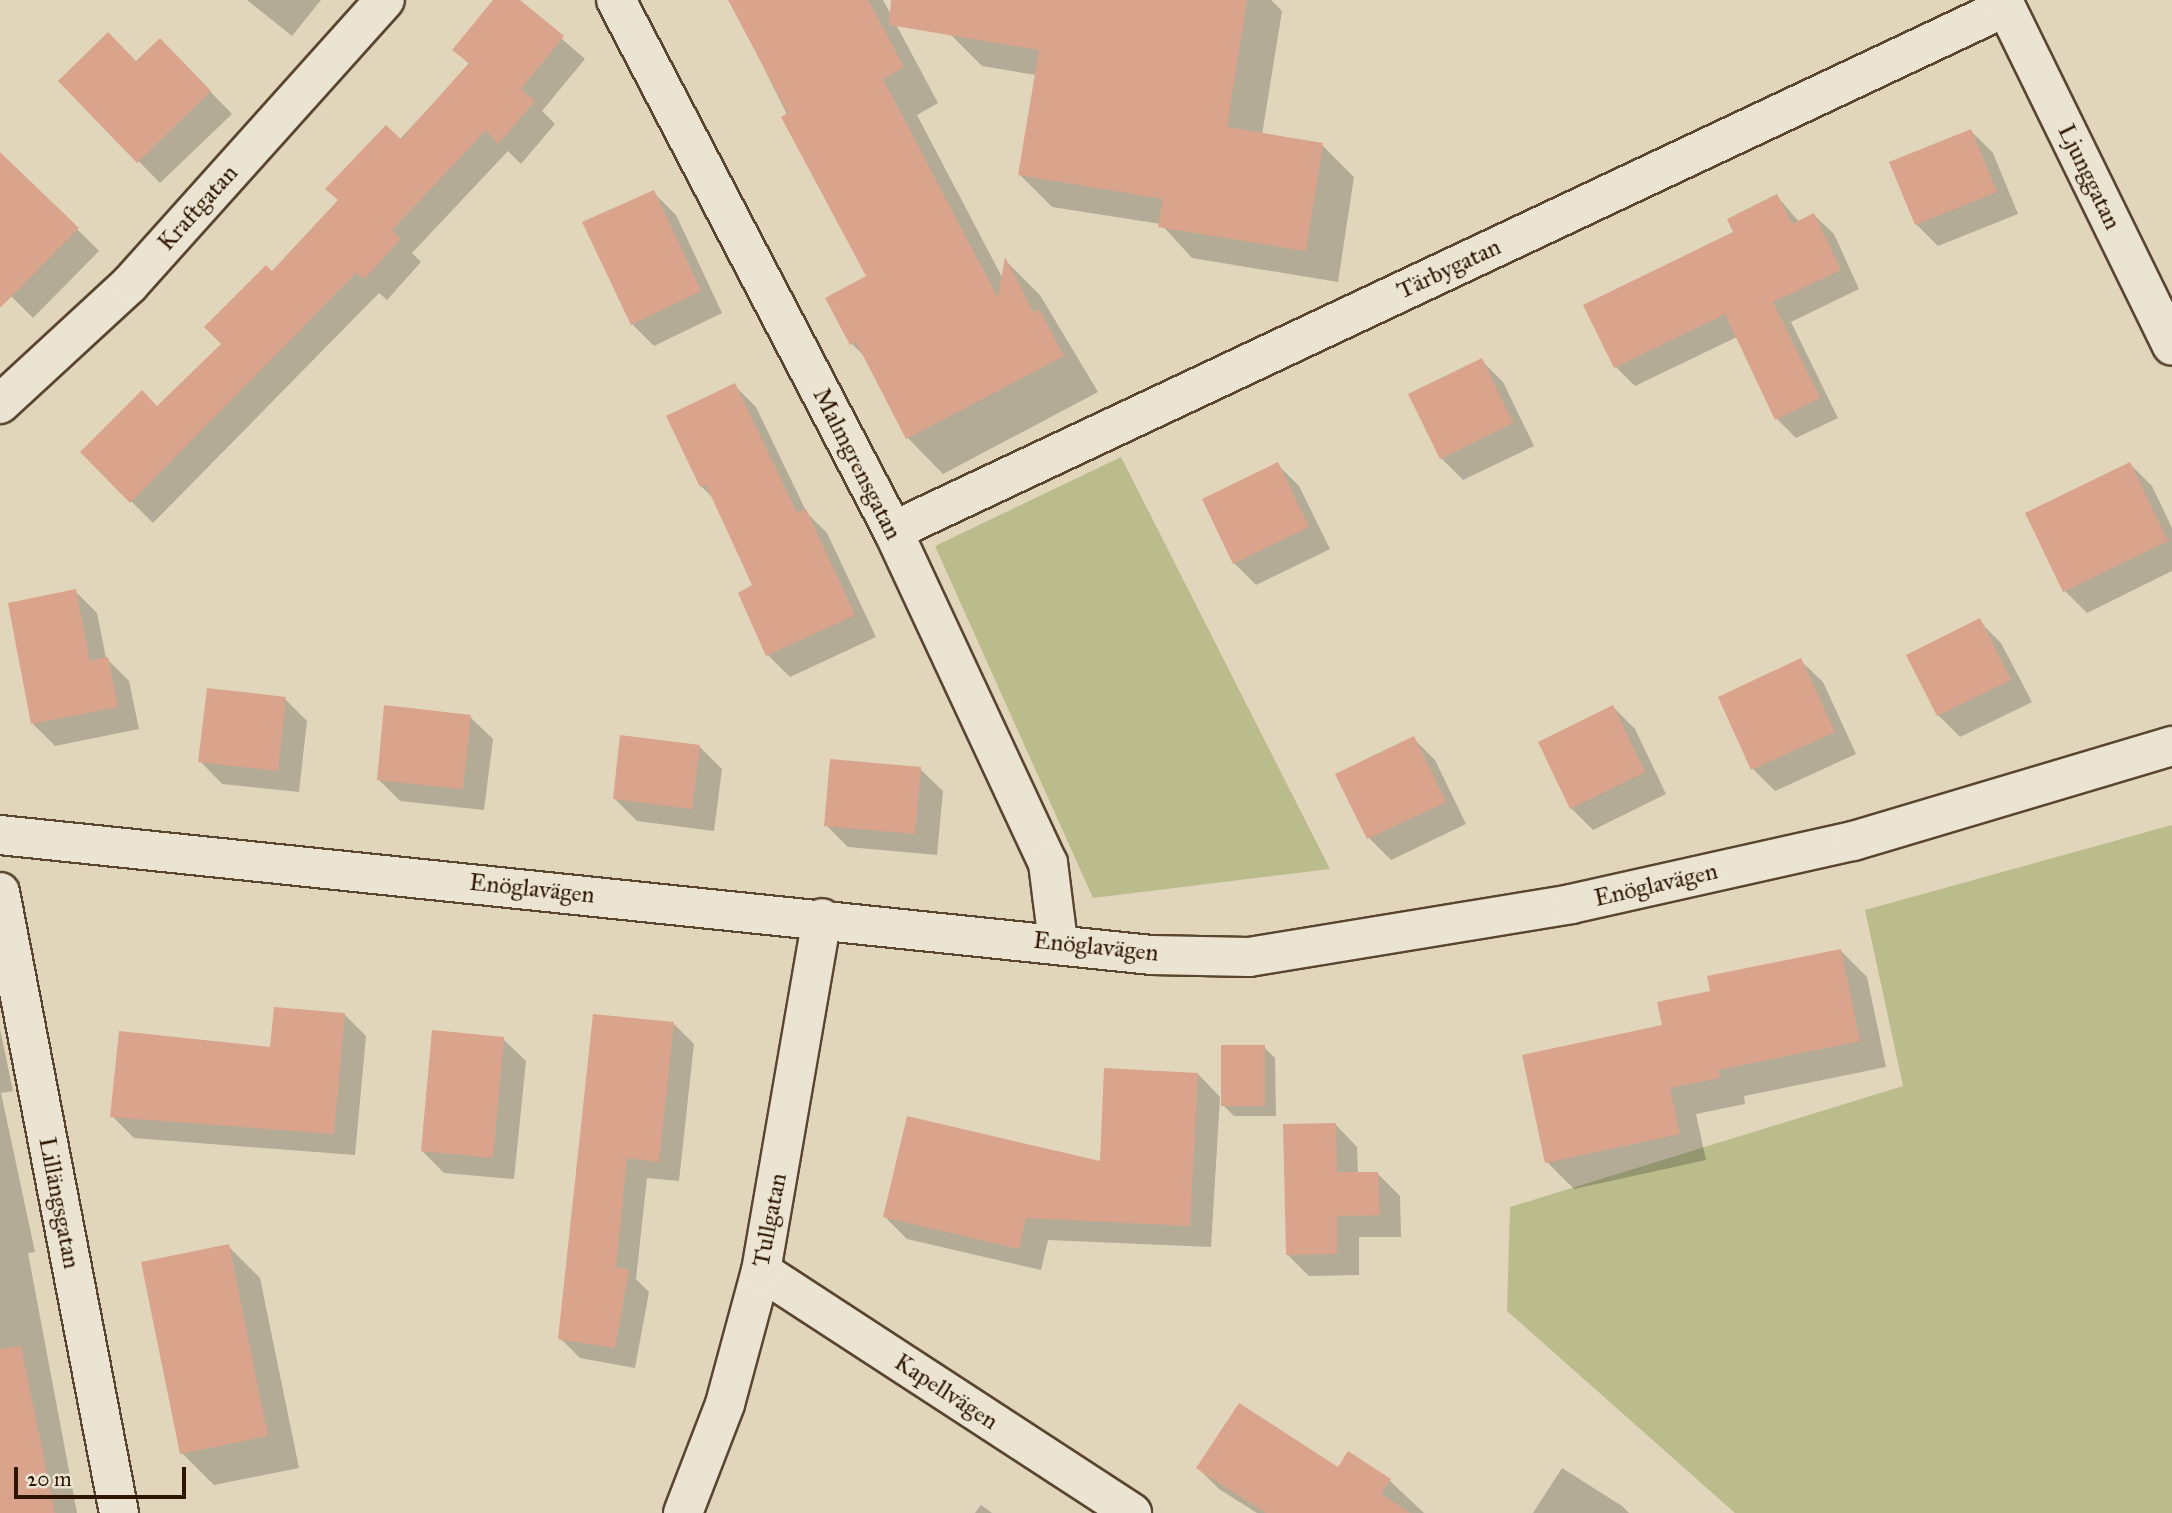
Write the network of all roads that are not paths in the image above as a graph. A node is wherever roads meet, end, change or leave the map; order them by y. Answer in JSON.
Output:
{"nodes":[{"id":1,"x":385,"y":0,"type":"edge"},
{"id":2,"x":616,"y":0,"type":"edge"},
{"id":3,"x":2006,"y":7,"type":"joint"},
{"id":4,"x":2171,"y":343,"type":"edge"},
{"id":5,"x":0,"y":404,"type":"edge"},
{"id":6,"x":893,"y":531,"type":"junction"},
{"id":7,"x":2172,"y":746,"type":"edge"},
{"id":8,"x":0,"y":835,"type":"edge"},
{"id":9,"x":0,"y":892,"type":"edge"},
{"id":10,"x":822,"y":918,"type":"junction"},
{"id":11,"x":1058,"y":942,"type":"junction"},
{"id":12,"x":761,"y":1270,"type":"junction"},
{"id":13,"x":118,"y":1513,"type":"edge"},
{"id":14,"x":683,"y":1513,"type":"edge"},
{"id":15,"x":1132,"y":1513,"type":"edge"}],
"edges":[{"from":1,"to":5,"type":"street","name":"Kraftgatan"},
{"from":2,"to":6,"type":"street","name":"Malmgrensgatan"},
{"from":3,"to":4,"type":"street","name":"Ljunggatan"},
{"from":3,"to":6,"type":"street","name":"Tärbygatan"},
{"from":6,"to":11,"type":"street","name":"Malmgrensgatan"},
{"from":7,"to":11,"type":"street","name":"Enöglavägen"},
{"from":8,"to":10,"type":"street","name":"Enöglavägen"},
{"from":9,"to":13,"type":"street","name":"Lillängsgatan"},
{"from":10,"to":11,"type":"street","name":"Enöglavägen"},
{"from":10,"to":12,"type":"street","name":"Tullgatan"},
{"from":12,"to":14,"type":"street","name":"Tullgatan"},
{"from":12,"to":15,"type":"street","name":"Kapellvägen"}]}
